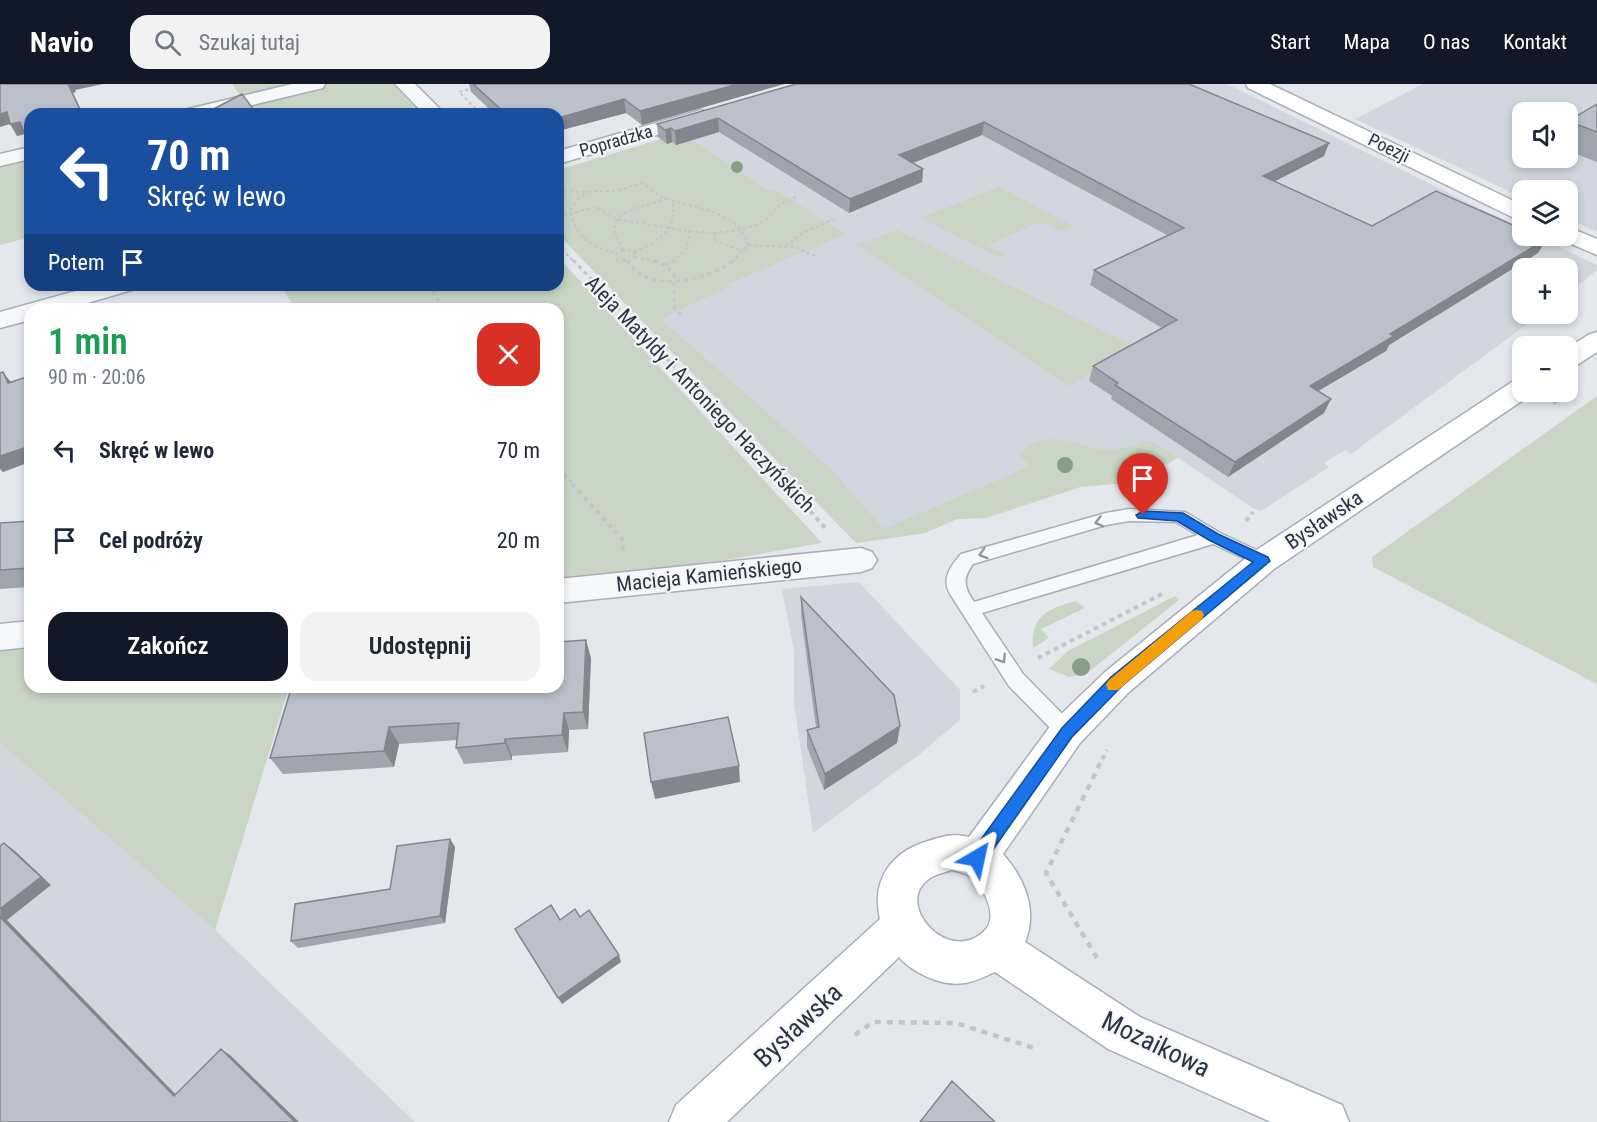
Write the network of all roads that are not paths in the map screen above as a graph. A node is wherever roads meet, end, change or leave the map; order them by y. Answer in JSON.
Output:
{"nodes":[{"id":1,"x":316,"y":84,"type":"edge"},
{"id":2,"x":404,"y":84,"type":"edge"},
{"id":3,"x":1255,"y":84,"type":"edge"},
{"id":4,"x":216,"y":108,"type":"edge"},
{"id":5,"x":429,"y":108,"type":"edge"},
{"id":6,"x":715,"y":112,"type":"edge"},
{"id":7,"x":24,"y":154,"type":"edge"},
{"id":8,"x":564,"y":156,"type":"edge"},
{"id":9,"x":0,"y":160,"type":"edge"},
{"id":10,"x":1512,"y":208,"type":"edge"},
{"id":11,"x":1578,"y":239,"type":"edge"},
{"id":12,"x":1597,"y":248,"type":"edge"},
{"id":13,"x":102,"y":291,"type":"edge"},
{"id":14,"x":61,"y":303,"type":"edge"},
{"id":15,"x":24,"y":314,"type":"edge"},
{"id":16,"x":0,"y":320,"type":"edge"},
{"id":17,"x":1597,"y":340,"type":"edge"},
{"id":18,"x":1578,"y":352,"type":"edge"},
{"id":19,"x":1512,"y":395,"type":"edge"},
{"id":20,"x":1220,"y":540,"type":"junction"},
{"id":21,"x":861,"y":560,"type":"dead end"},
{"id":22,"x":1263,"y":561,"type":"junction"},
{"id":23,"x":564,"y":590,"type":"edge"},
{"id":24,"x":970,"y":610,"type":"junction"},
{"id":25,"x":24,"y":635,"type":"edge"},
{"id":26,"x":0,"y":637,"type":"edge"},
{"id":27,"x":1067,"y":732,"type":"junction"},
{"id":28,"x":977,"y":858,"type":"junction"},
{"id":29,"x":901,"y":927,"type":"junction"},
{"id":30,"x":997,"y":948,"type":"junction"},
{"id":31,"x":693,"y":1122,"type":"edge"},
{"id":32,"x":1325,"y":1122,"type":"edge"}],
"edges":[{"from":1,"to":4,"type":"street"},
{"from":2,"to":5,"type":"street"},
{"from":3,"to":10,"type":"street","name":"Poezji"},
{"from":6,"to":8,"type":"street","name":"Popradzka"},
{"from":7,"to":9,"type":"street"},
{"from":11,"to":12,"type":"street"},
{"from":13,"to":14,"type":"street"},
{"from":15,"to":16,"type":"street"},
{"from":17,"to":18,"type":"street"},
{"from":19,"to":22,"type":"street","name":"Bysławska"},
{"from":20,"to":22,"type":"lane"},
{"from":20,"to":24,"type":"lane"},
{"from":20,"to":24,"type":"lane","one_way":true},
{"from":21,"to":23,"type":"street","name":"Macieja Kamieńskiego"},
{"from":22,"to":27,"type":"street","name":"Bysławska"},
{"from":24,"to":27,"type":"lane","one_way":true},
{"from":25,"to":26,"type":"street"},
{"from":27,"to":28,"type":"street","name":"Bysławska"},
{"from":28,"to":29,"type":"street"},
{"from":28,"to":30,"type":"street"},
{"from":29,"to":30,"type":"street"},
{"from":29,"to":31,"type":"street","name":"Bysławska"},
{"from":30,"to":32,"type":"street","name":"Mozaikowa"}]}
